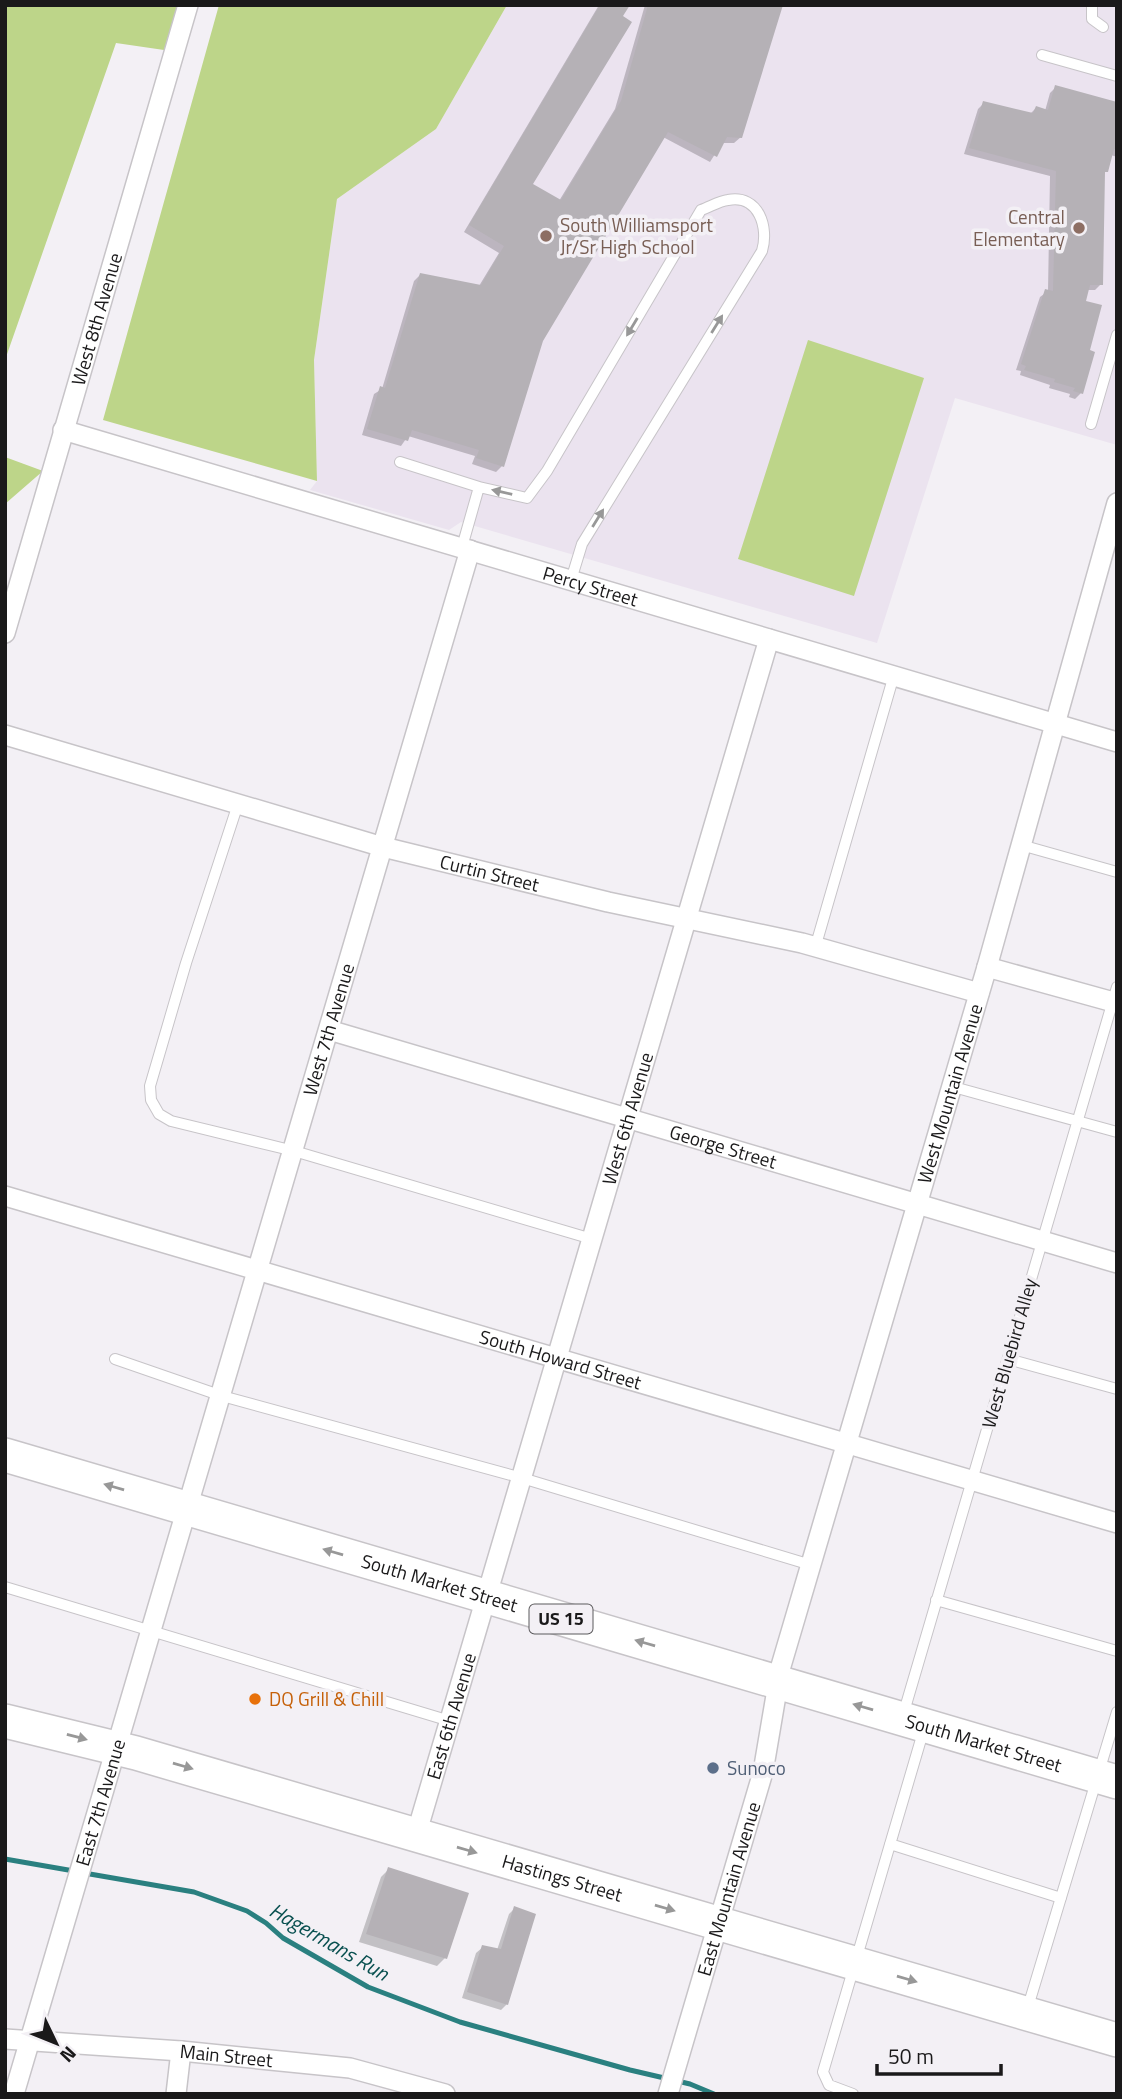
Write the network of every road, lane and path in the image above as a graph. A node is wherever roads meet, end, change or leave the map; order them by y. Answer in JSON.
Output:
{"nodes":[{"id":1,"x":188,"y":5,"type":"edge"},
{"id":2,"x":1092,"y":5,"type":"edge"},
{"id":3,"x":1103,"y":27,"type":"dead end"},
{"id":4,"x":1042,"y":55,"type":"dead end"},
{"id":5,"x":1117,"y":76,"type":"edge"},
{"id":6,"x":1117,"y":336,"type":"edge"},
{"id":7,"x":1091,"y":424,"type":"dead end"},
{"id":8,"x":63,"y":430,"type":"junction"},
{"id":9,"x":400,"y":462,"type":"dead end"},
{"id":10,"x":479,"y":487,"type":"junction"},
{"id":11,"x":1117,"y":503,"type":"edge"},
{"id":12,"x":466,"y":549,"type":"junction"},
{"id":13,"x":570,"y":580,"type":"junction"},
{"id":14,"x":5,"y":634,"type":"edge"},
{"id":15,"x":769,"y":639,"type":"junction"},
{"id":16,"x":894,"y":675,"type":"junction"},
{"id":17,"x":1055,"y":724,"type":"junction"},
{"id":18,"x":5,"y":735,"type":"edge"},
{"id":19,"x":1117,"y":742,"type":"edge"},
{"id":20,"x":238,"y":804,"type":"junction"},
{"id":21,"x":1021,"y":845,"type":"junction"},
{"id":22,"x":383,"y":847,"type":"junction"},
{"id":23,"x":1117,"y":872,"type":"edge"},
{"id":24,"x":687,"y":918,"type":"junction"},
{"id":25,"x":815,"y":947,"type":"junction"},
{"id":26,"x":986,"y":967,"type":"junction"},
{"id":27,"x":979,"y":993,"type":"junction"},
{"id":28,"x":1115,"y":998,"type":"edge"},
{"id":29,"x":329,"y":1030,"type":"junction"},
{"id":30,"x":950,"y":1086,"type":"junction"},
{"id":31,"x":628,"y":1117,"type":"junction"},
{"id":32,"x":1077,"y":1121,"type":"junction"},
{"id":33,"x":1117,"y":1132,"type":"edge"},
{"id":34,"x":294,"y":1151,"type":"junction"},
{"id":35,"x":5,"y":1196,"type":"edge"},
{"id":36,"x":915,"y":1203,"type":"junction"},
{"id":37,"x":592,"y":1239,"type":"junction"},
{"id":38,"x":1042,"y":1241,"type":"junction"},
{"id":39,"x":1117,"y":1263,"type":"edge"},
{"id":40,"x":258,"y":1271,"type":"junction"},
{"id":41,"x":556,"y":1358,"type":"junction"},
{"id":42,"x":115,"y":1359,"type":"dead end"},
{"id":43,"x":1007,"y":1359,"type":"junction"},
{"id":44,"x":1117,"y":1389,"type":"edge"},
{"id":45,"x":222,"y":1396,"type":"junction"},
{"id":46,"x":848,"y":1444,"type":"junction"},
{"id":47,"x":5,"y":1455,"type":"edge"},
{"id":48,"x":522,"y":1478,"type":"junction"},
{"id":49,"x":972,"y":1482,"type":"junction"},
{"id":50,"x":188,"y":1509,"type":"junction"},
{"id":51,"x":1117,"y":1522,"type":"edge"},
{"id":52,"x":812,"y":1565,"type":"junction"},
{"id":53,"x":5,"y":1587,"type":"edge"},
{"id":54,"x":486,"y":1597,"type":"junction"},
{"id":55,"x":936,"y":1600,"type":"junction"},
{"id":56,"x":152,"y":1631,"type":"junction"},
{"id":57,"x":1117,"y":1651,"type":"edge"},
{"id":58,"x":779,"y":1683,"type":"junction"},
{"id":59,"x":1117,"y":1712,"type":"edge"},
{"id":60,"x":5,"y":1721,"type":"edge"},
{"id":61,"x":450,"y":1721,"type":"junction"},
{"id":62,"x":914,"y":1722,"type":"junction"},
{"id":63,"x":117,"y":1748,"type":"junction"},
{"id":64,"x":1107,"y":1779,"type":"edge"},
{"id":65,"x":416,"y":1835,"type":"junction"},
{"id":66,"x":890,"y":1844,"type":"junction"},
{"id":67,"x":1061,"y":1898,"type":"junction"},
{"id":68,"x":718,"y":1923,"type":"junction"},
{"id":69,"x":855,"y":1964,"type":"junction"},
{"id":70,"x":1026,"y":2014,"type":"junction"},
{"id":71,"x":5,"y":2039,"type":"edge"},
{"id":72,"x":29,"y":2040,"type":"junction"},
{"id":73,"x":1117,"y":2040,"type":"edge"},
{"id":74,"x":181,"y":2051,"type":"junction"},
{"id":75,"x":14,"y":2094,"type":"edge"},
{"id":76,"x":176,"y":2094,"type":"edge"},
{"id":77,"x":445,"y":2094,"type":"edge"},
{"id":78,"x":668,"y":2094,"type":"edge"},
{"id":79,"x":853,"y":2094,"type":"edge"}],
"edges":[{"from":1,"to":8,"type":"street","name":"West 8th Avenue"},
{"from":2,"to":3,"type":"lane"},
{"from":4,"to":5,"type":"lane"},
{"from":6,"to":7,"type":"lane"},
{"from":8,"to":12,"type":"street","name":"Percy Street"},
{"from":8,"to":14,"type":"street","name":"West 8th Avenue"},
{"from":9,"to":10,"type":"lane"},
{"from":10,"to":12,"type":"lane"},
{"from":13,"to":10,"type":"lane","one_way":true},
{"from":11,"to":17,"type":"street","name":"West Mountain Avenue"},
{"from":12,"to":13,"type":"street","name":"Percy Street"},
{"from":12,"to":22,"type":"street","name":"West 7th Avenue"},
{"from":13,"to":15,"type":"street","name":"Percy Street"},
{"from":15,"to":16,"type":"street","name":"Percy Street"},
{"from":15,"to":24,"type":"street","name":"West 6th Avenue"},
{"from":16,"to":17,"type":"street","name":"Percy Street"},
{"from":16,"to":25,"type":"lane"},
{"from":17,"to":19,"type":"street","name":"Percy Street"},
{"from":17,"to":21,"type":"street","name":"West Mountain Avenue"},
{"from":18,"to":20,"type":"street","name":"Curtin Street"},
{"from":20,"to":22,"type":"street","name":"Curtin Street"},
{"from":20,"to":34,"type":"lane"},
{"from":21,"to":23,"type":"lane"},
{"from":21,"to":26,"type":"street","name":"West Mountain Avenue"},
{"from":22,"to":24,"type":"street","name":"Curtin Street"},
{"from":22,"to":29,"type":"street","name":"West 7th Avenue"},
{"from":24,"to":25,"type":"street","name":"Curtin Street"},
{"from":24,"to":31,"type":"street","name":"West 6th Avenue"},
{"from":25,"to":27,"type":"street","name":"Curtin Street"},
{"from":26,"to":27,"type":"street","name":"West Mountain Avenue"},
{"from":26,"to":28,"type":"street"},
{"from":27,"to":30,"type":"street","name":"West Mountain Avenue"},
{"from":28,"to":32,"type":"lane","name":"West Bluebird Alley"},
{"from":29,"to":31,"type":"street","name":"George Street"},
{"from":29,"to":34,"type":"street","name":"West 7th Avenue"},
{"from":30,"to":32,"type":"lane"},
{"from":30,"to":36,"type":"street","name":"West Mountain Avenue"},
{"from":31,"to":36,"type":"street","name":"George Street"},
{"from":31,"to":37,"type":"street","name":"West 6th Avenue"},
{"from":32,"to":33,"type":"lane"},
{"from":32,"to":38,"type":"lane","name":"West Bluebird Alley"},
{"from":34,"to":37,"type":"lane"},
{"from":34,"to":40,"type":"street","name":"West 7th Avenue"},
{"from":35,"to":40,"type":"street","name":"South Howard Street"},
{"from":36,"to":38,"type":"street","name":"George Street"},
{"from":36,"to":46,"type":"street","name":"West Mountain Avenue"},
{"from":37,"to":41,"type":"street","name":"West 6th Avenue"},
{"from":38,"to":39,"type":"street","name":"George Street"},
{"from":38,"to":43,"type":"lane","name":"West Bluebird Alley"},
{"from":40,"to":41,"type":"street","name":"South Howard Street"},
{"from":40,"to":45,"type":"street","name":"West 7th Avenue"},
{"from":41,"to":46,"type":"street","name":"South Howard Street"},
{"from":41,"to":48,"type":"street","name":"West 6th Avenue"},
{"from":42,"to":45,"type":"lane"},
{"from":43,"to":44,"type":"lane"},
{"from":43,"to":49,"type":"lane","name":"West Bluebird Alley"},
{"from":45,"to":48,"type":"lane"},
{"from":45,"to":50,"type":"street","name":"West 7th Avenue"},
{"from":46,"to":49,"type":"street","name":"South Howard Street"},
{"from":46,"to":52,"type":"street","name":"West Mountain Avenue"},
{"from":50,"to":47,"type":"highway","name":"South Market Street","number":"US 15","one_way":true},
{"from":48,"to":52,"type":"lane"},
{"from":48,"to":54,"type":"street","name":"West 6th Avenue"},
{"from":49,"to":51,"type":"street","name":"South Howard Street"},
{"from":49,"to":55,"type":"lane","name":"West Bluebird Alley"},
{"from":54,"to":50,"type":"highway","name":"South Market Street","number":"US 15","one_way":true},
{"from":50,"to":56,"type":"street","name":"East 7th Avenue"},
{"from":52,"to":58,"type":"street","name":"West Mountain Avenue"},
{"from":53,"to":56,"type":"lane"},
{"from":58,"to":54,"type":"highway","name":"South Market Street","number":"US 15","one_way":true},
{"from":54,"to":61,"type":"street","name":"East 6th Avenue"},
{"from":55,"to":57,"type":"lane"},
{"from":55,"to":62,"type":"lane","name":"West Bluebird Alley"},
{"from":56,"to":61,"type":"lane"},
{"from":56,"to":63,"type":"street","name":"East 7th Avenue"},
{"from":62,"to":58,"type":"highway","name":"South Market Street","number":"US 15","one_way":true},
{"from":58,"to":68,"type":"street","name":"East Mountain Avenue"},
{"from":59,"to":64,"type":"lane"},
{"from":60,"to":63,"type":"highway","name":"Hastings Street","one_way":true},
{"from":61,"to":65,"type":"street","name":"East 6th Avenue"},
{"from":62,"to":64,"type":"highway","name":"South Market Street","number":"US 15"},
{"from":62,"to":66,"type":"lane","name":"West Bluebird Alley"},
{"from":63,"to":65,"type":"highway","name":"Hastings Street","one_way":true},
{"from":63,"to":72,"type":"street","name":"East 7th Avenue"},
{"from":64,"to":67,"type":"lane"},
{"from":65,"to":68,"type":"highway","name":"Hastings Street","one_way":true},
{"from":66,"to":67,"type":"lane"},
{"from":66,"to":69,"type":"lane","name":"West Bluebird Alley"},
{"from":67,"to":70,"type":"lane"},
{"from":68,"to":69,"type":"highway","name":"Hastings Street"},
{"from":68,"to":78,"type":"street","name":"East Mountain Avenue"},
{"from":69,"to":70,"type":"highway","name":"Hastings Street","one_way":true},
{"from":69,"to":79,"type":"lane","name":"West Bluebird Alley"},
{"from":70,"to":73,"type":"highway","name":"Hastings Street"},
{"from":71,"to":72,"type":"street","name":"Main Street"},
{"from":72,"to":74,"type":"street","name":"Main Street"},
{"from":72,"to":75,"type":"street","name":"East 7th Avenue"},
{"from":74,"to":76,"type":"street"},
{"from":74,"to":77,"type":"street","name":"Main Street"}]}
